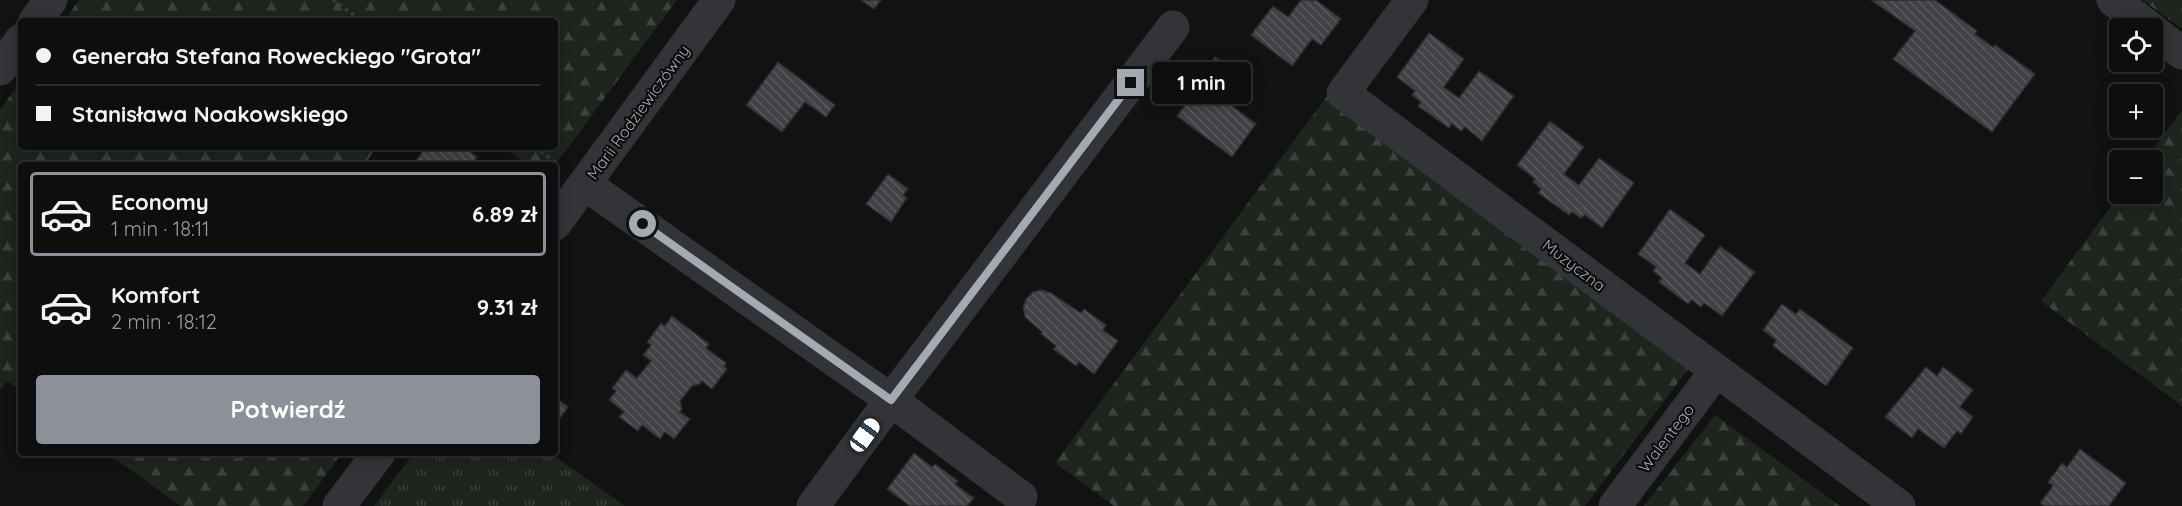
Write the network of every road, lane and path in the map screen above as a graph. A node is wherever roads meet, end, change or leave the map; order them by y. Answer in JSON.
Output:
{"nodes":[{"id":1,"x":51,"y":0,"type":"edge"},
{"id":2,"x":333,"y":0,"type":"edge"},
{"id":3,"x":719,"y":0,"type":"edge"},
{"id":4,"x":1412,"y":0,"type":"edge"},
{"id":5,"x":2113,"y":0,"type":"edge"},
{"id":6,"x":37,"y":18,"type":"edge"},
{"id":7,"x":358,"y":18,"type":"edge"},
{"id":8,"x":2137,"y":18,"type":"edge"},
{"id":9,"x":1173,"y":27,"type":"dead end"},
{"id":10,"x":2163,"y":38,"type":"edge"},
{"id":11,"x":18,"y":44,"type":"edge"},
{"id":12,"x":2182,"y":53,"type":"edge"},
{"id":13,"x":0,"y":69,"type":"edge"},
{"id":14,"x":585,"y":184,"type":"junction"},
{"id":15,"x":558,"y":220,"type":"edge"},
{"id":16,"x":1716,"y":371,"type":"junction"},
{"id":17,"x":891,"y":400,"type":"junction"},
{"id":18,"x":377,"y":456,"type":"edge"},
{"id":19,"x":1021,"y":497,"type":"dead end"},
{"id":20,"x":339,"y":506,"type":"edge"},
{"id":21,"x":813,"y":506,"type":"edge"},
{"id":22,"x":1615,"y":506,"type":"edge"},
{"id":23,"x":1899,"y":506,"type":"edge"}],
"edges":[{"from":1,"to":6,"type":"street"},
{"from":2,"to":7,"type":"path"},
{"from":3,"to":14,"type":"street","name":"Marii Rodziewiczówny"},
{"from":4,"to":16,"type":"street","name":"Muzyczna"},
{"from":5,"to":8,"type":"street"},
{"from":9,"to":17,"type":"street"},
{"from":10,"to":12,"type":"street"},
{"from":11,"to":13,"type":"street"},
{"from":14,"to":15,"type":"street","name":"Marii Rodziewiczówny"},
{"from":14,"to":17,"type":"street"},
{"from":16,"to":22,"type":"street","name":"Walentego"},
{"from":16,"to":23,"type":"street","name":"Muzyczna"},
{"from":17,"to":19,"type":"street"},
{"from":17,"to":21,"type":"street"},
{"from":18,"to":20,"type":"street"}]}
